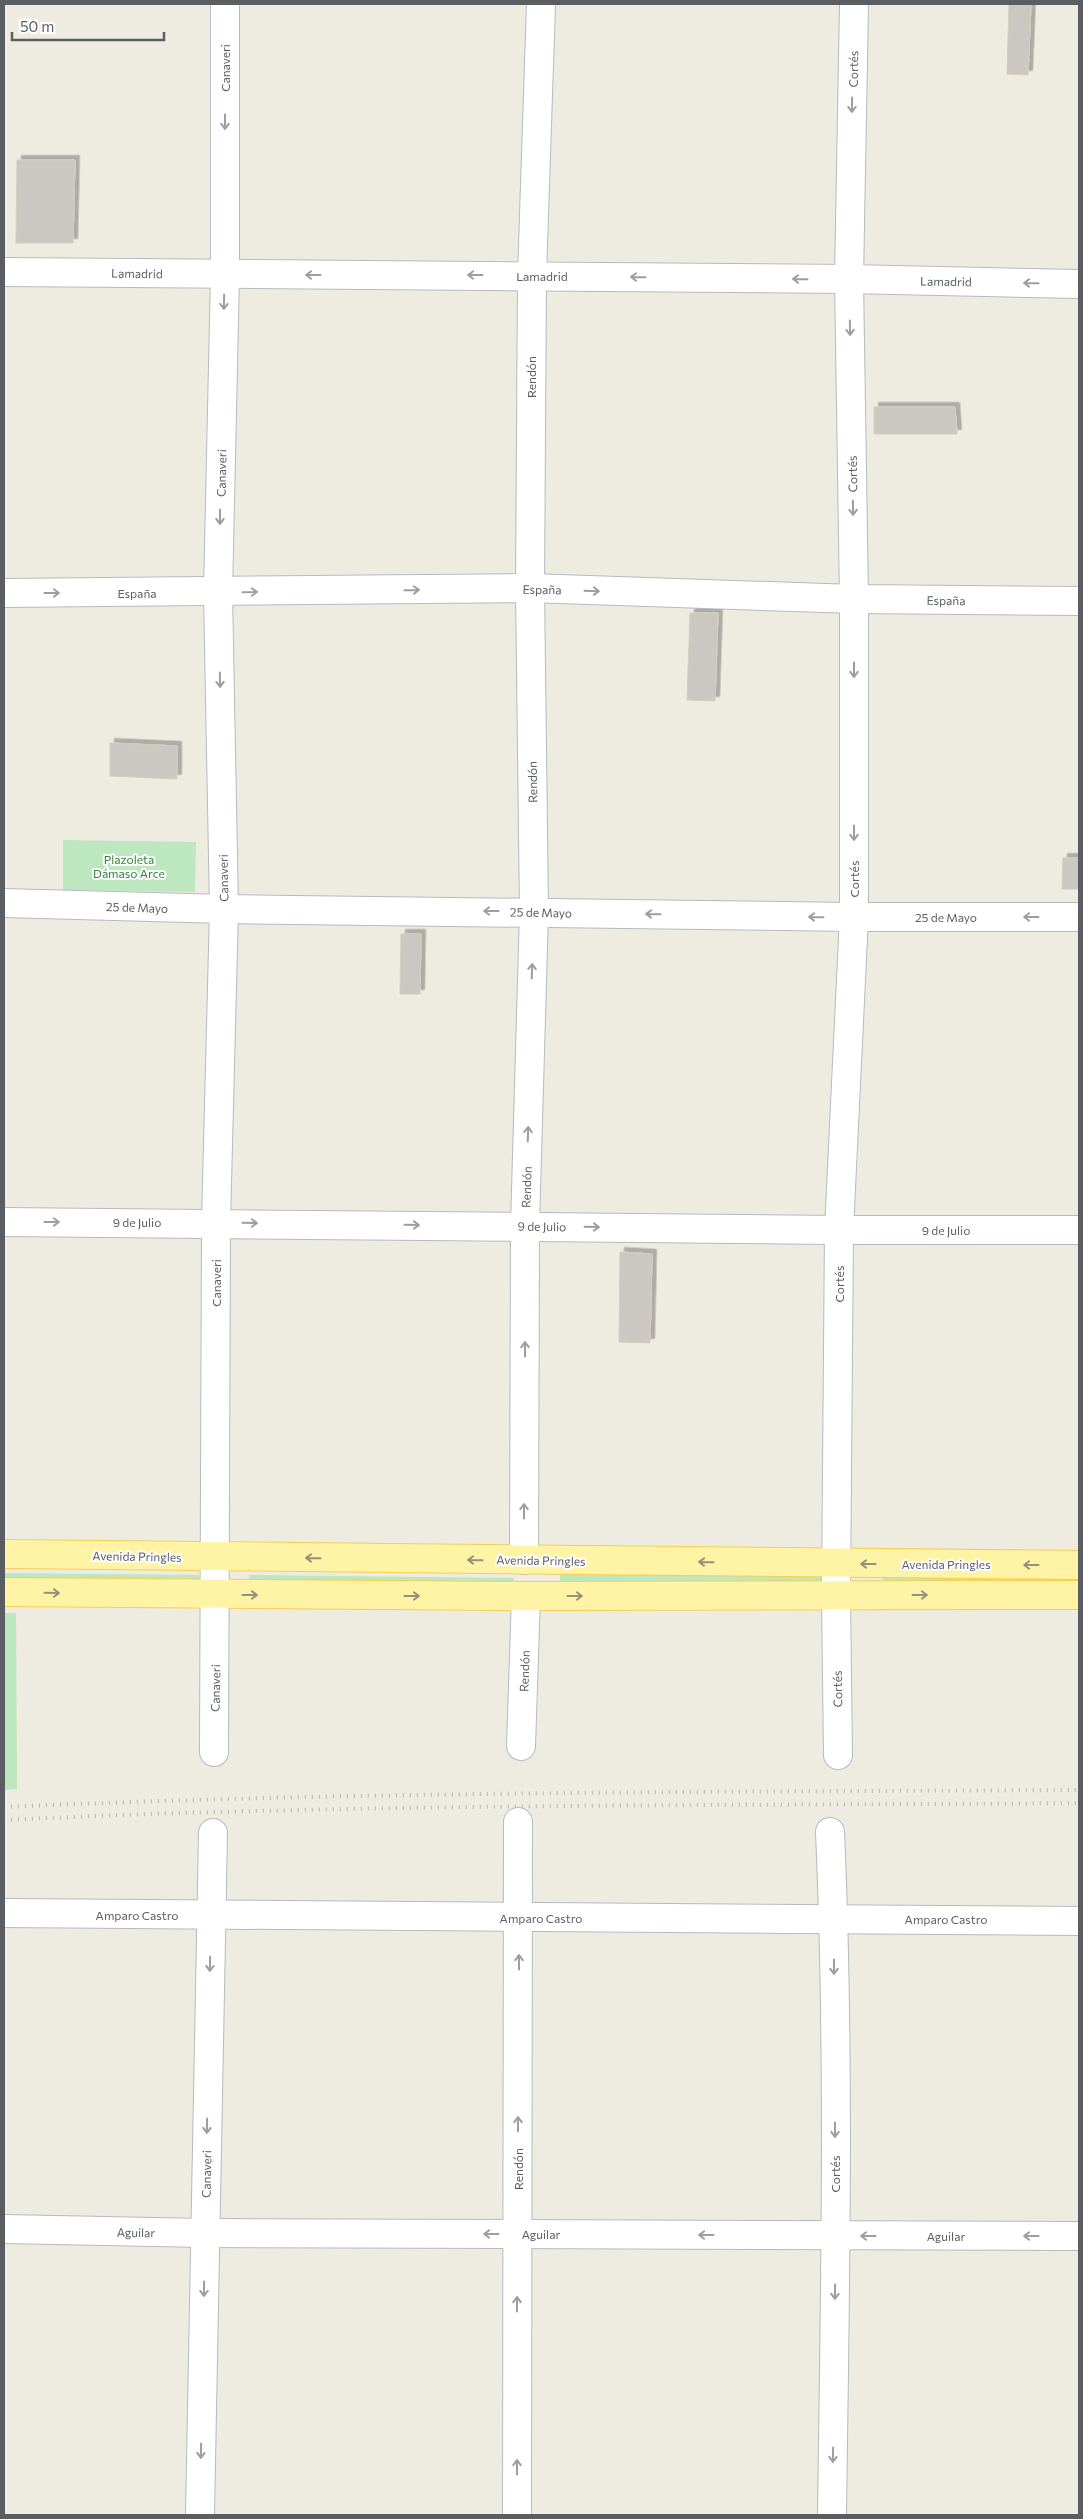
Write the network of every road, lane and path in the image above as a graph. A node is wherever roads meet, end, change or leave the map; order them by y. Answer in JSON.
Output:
{"nodes":[{"id":1,"x":225,"y":4,"type":"edge"},
{"id":2,"x":541,"y":4,"type":"edge"},
{"id":3,"x":854,"y":4,"type":"edge"},
{"id":4,"x":4,"y":272,"type":"edge"},
{"id":5,"x":225,"y":274,"type":"junction"},
{"id":6,"x":532,"y":276,"type":"junction"},
{"id":7,"x":849,"y":279,"type":"junction"},
{"id":8,"x":1079,"y":284,"type":"edge"},
{"id":9,"x":530,"y":588,"type":"junction"},
{"id":10,"x":4,"y":593,"type":"edge"},
{"id":11,"x":218,"y":593,"type":"junction"},
{"id":12,"x":854,"y":599,"type":"junction"},
{"id":13,"x":1079,"y":602,"type":"edge"},
{"id":14,"x":4,"y":903,"type":"edge"},
{"id":15,"x":224,"y":910,"type":"junction"},
{"id":16,"x":534,"y":912,"type":"junction"},
{"id":17,"x":854,"y":917,"type":"junction"},
{"id":18,"x":1079,"y":917,"type":"edge"},
{"id":19,"x":4,"y":1222,"type":"edge"},
{"id":20,"x":216,"y":1223,"type":"junction"},
{"id":21,"x":525,"y":1226,"type":"junction"},
{"id":22,"x":839,"y":1230,"type":"junction"},
{"id":23,"x":1079,"y":1230,"type":"edge"},
{"id":24,"x":4,"y":1554,"type":"edge"},
{"id":25,"x":215,"y":1557,"type":"junction"},
{"id":26,"x":524,"y":1560,"type":"junction"},
{"id":27,"x":836,"y":1564,"type":"junction"},
{"id":28,"x":1079,"y":1565,"type":"edge"},
{"id":29,"x":4,"y":1592,"type":"edge"},
{"id":30,"x":216,"y":1594,"type":"junction"},
{"id":31,"x":836,"y":1595,"type":"junction"},
{"id":32,"x":1079,"y":1595,"type":"edge"},
{"id":33,"x":526,"y":1596,"type":"junction"},
{"id":34,"x":522,"y":1746,"type":"dead end"},
{"id":35,"x":214,"y":1752,"type":"dead end"},
{"id":36,"x":838,"y":1755,"type":"dead end"},
{"id":37,"x":518,"y":1822,"type":"dead end"},
{"id":38,"x":830,"y":1832,"type":"dead end"},
{"id":39,"x":213,"y":1833,"type":"dead end"},
{"id":40,"x":4,"y":1913,"type":"edge"},
{"id":41,"x":211,"y":1915,"type":"junction"},
{"id":42,"x":519,"y":1918,"type":"junction"},
{"id":43,"x":834,"y":1918,"type":"junction"},
{"id":44,"x":1079,"y":1921,"type":"edge"},
{"id":45,"x":4,"y":2230,"type":"edge"},
{"id":46,"x":205,"y":2233,"type":"junction"},
{"id":47,"x":517,"y":2234,"type":"junction"},
{"id":48,"x":836,"y":2236,"type":"junction"},
{"id":49,"x":1079,"y":2236,"type":"edge"},
{"id":50,"x":200,"y":2515,"type":"edge"},
{"id":51,"x":517,"y":2515,"type":"edge"},
{"id":52,"x":832,"y":2515,"type":"edge"}],
"edges":[{"from":1,"to":5,"type":"street","name":"Canaveri","one_way":true},
{"from":2,"to":6,"type":"street","name":"Rendón"},
{"from":3,"to":7,"type":"street","name":"Cortés","one_way":true},
{"from":4,"to":5,"type":"street","name":"Lamadrid"},
{"from":6,"to":5,"type":"street","name":"Lamadrid","one_way":true},
{"from":5,"to":11,"type":"street","name":"Canaveri","one_way":true},
{"from":7,"to":6,"type":"street","name":"Lamadrid","one_way":true},
{"from":6,"to":9,"type":"street","name":"Rendón"},
{"from":8,"to":7,"type":"street","name":"Lamadrid","one_way":true},
{"from":7,"to":12,"type":"street","name":"Cortés","one_way":true},
{"from":11,"to":9,"type":"street","name":"España","one_way":true},
{"from":9,"to":12,"type":"street","name":"España","one_way":true},
{"from":9,"to":16,"type":"street","name":"Rendón"},
{"from":10,"to":11,"type":"street","name":"España","one_way":true},
{"from":11,"to":15,"type":"street","name":"Canaveri","one_way":true},
{"from":12,"to":13,"type":"street","name":"España"},
{"from":12,"to":17,"type":"street","name":"Cortés","one_way":true},
{"from":14,"to":15,"type":"street","name":"25 de Mayo"},
{"from":16,"to":15,"type":"street","name":"25 de Mayo","one_way":true},
{"from":15,"to":20,"type":"street","name":"Canaveri"},
{"from":17,"to":16,"type":"street","name":"25 de Mayo","one_way":true},
{"from":21,"to":16,"type":"street","name":"Rendón","one_way":true},
{"from":18,"to":17,"type":"street","name":"25 de Mayo","one_way":true},
{"from":17,"to":22,"type":"street","name":"Cortés"},
{"from":19,"to":20,"type":"street","name":"9 de Julio","one_way":true},
{"from":20,"to":21,"type":"street","name":"9 de Julio","one_way":true},
{"from":20,"to":25,"type":"street","name":"Canaveri"},
{"from":21,"to":22,"type":"street","name":"9 de Julio","one_way":true},
{"from":26,"to":21,"type":"street","name":"Rendón","one_way":true},
{"from":22,"to":23,"type":"street","name":"9 de Julio"},
{"from":22,"to":27,"type":"street","name":"Cortés"},
{"from":24,"to":25,"type":"main road","name":"Avenida Pringles"},
{"from":26,"to":25,"type":"main road","name":"Avenida Pringles","one_way":true},
{"from":25,"to":30,"type":"street","name":"Canaveri"},
{"from":27,"to":26,"type":"main road","name":"Avenida Pringles","one_way":true},
{"from":28,"to":27,"type":"main road","name":"Avenida Pringles","one_way":true},
{"from":27,"to":31,"type":"street","name":"Cortés"},
{"from":29,"to":30,"type":"main road","one_way":true},
{"from":30,"to":33,"type":"main road","one_way":true},
{"from":30,"to":35,"type":"street","name":"Canaveri"},
{"from":31,"to":32,"type":"main road","one_way":true},
{"from":33,"to":31,"type":"main road","one_way":true},
{"from":31,"to":36,"type":"street","name":"Cortés"},
{"from":33,"to":34,"type":"street","name":"Rendón"},
{"from":37,"to":42,"type":"street","name":"Rendón"},
{"from":38,"to":43,"type":"street","name":"Cortés"},
{"from":39,"to":41,"type":"street","name":"Canaveri"},
{"from":40,"to":41,"type":"street","name":"Amparo Castro"},
{"from":41,"to":42,"type":"street","name":"Amparo Castro"},
{"from":41,"to":46,"type":"street","name":"Canaveri","one_way":true},
{"from":42,"to":43,"type":"street","name":"Amparo Castro"},
{"from":47,"to":42,"type":"street","name":"Rendón","one_way":true},
{"from":43,"to":44,"type":"street","name":"Amparo Castro"},
{"from":43,"to":48,"type":"street","name":"Cortés","one_way":true},
{"from":45,"to":46,"type":"street","name":"Aguilar"},
{"from":47,"to":46,"type":"street","name":"Aguilar","one_way":true},
{"from":46,"to":50,"type":"street","name":"Canaveri","one_way":true},
{"from":48,"to":47,"type":"street","name":"Aguilar","one_way":true},
{"from":51,"to":47,"type":"street","name":"Rendón","one_way":true},
{"from":49,"to":48,"type":"street","name":"Aguilar","one_way":true},
{"from":48,"to":52,"type":"street","name":"Cortés","one_way":true}]}
